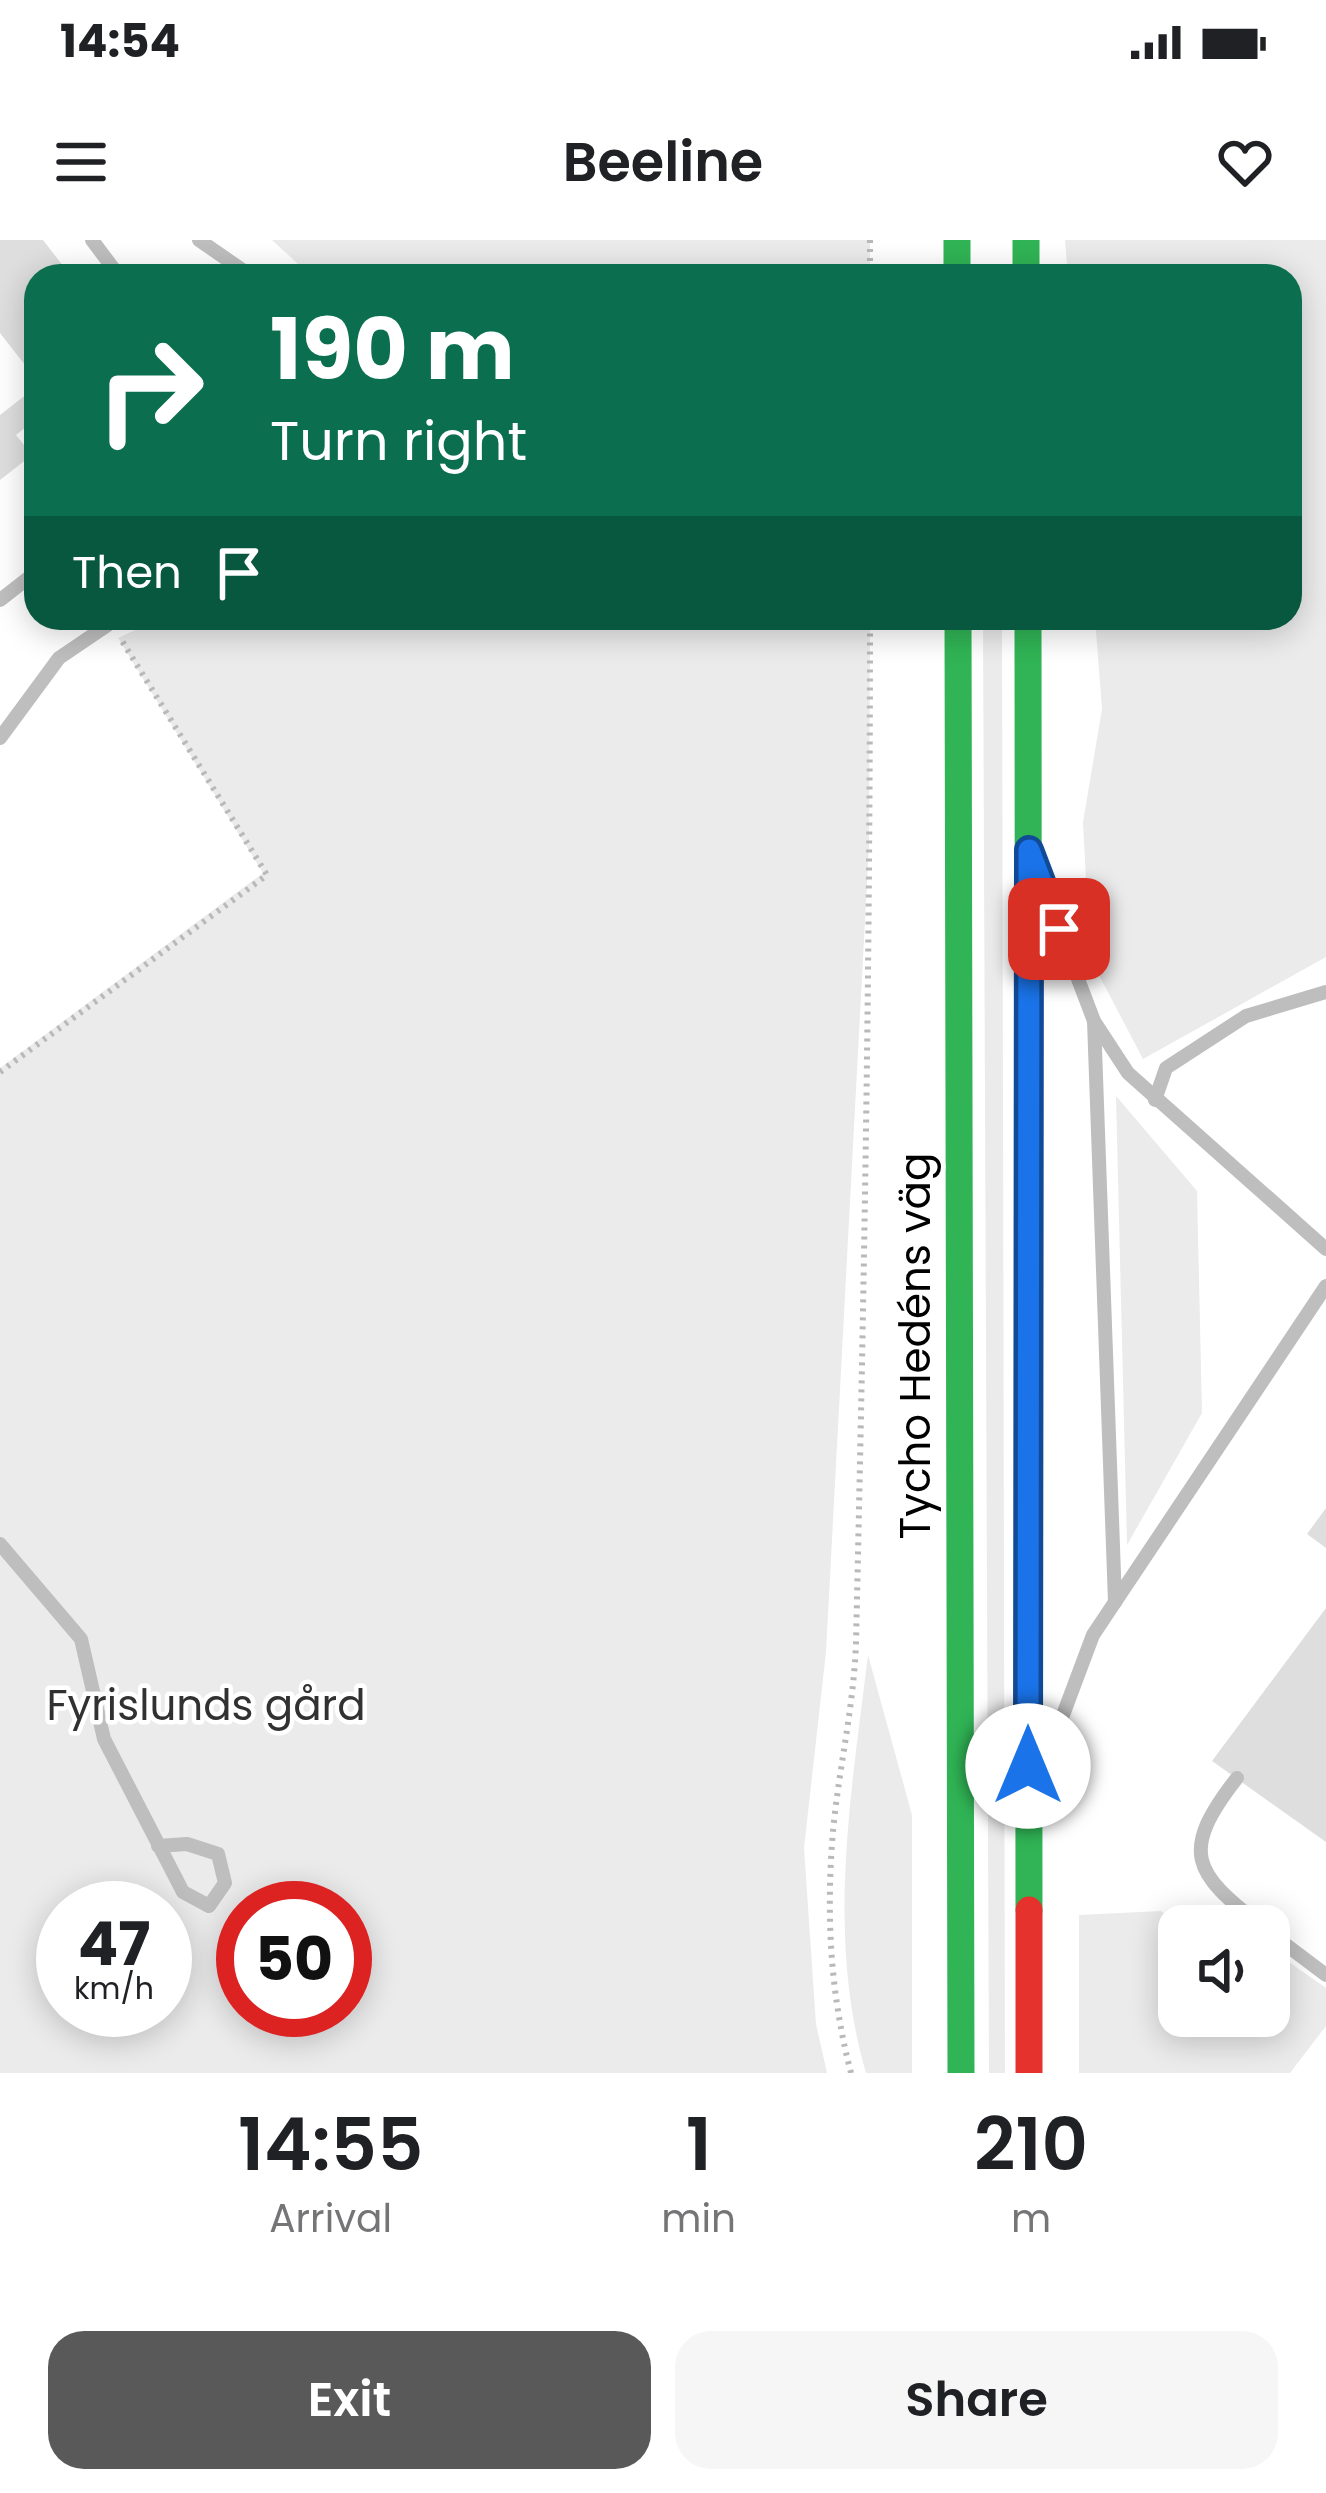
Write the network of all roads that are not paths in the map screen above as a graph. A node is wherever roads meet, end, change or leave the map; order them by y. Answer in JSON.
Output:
{"nodes":[{"id":1,"x":200,"y":240,"type":"edge"},
{"id":2,"x":233,"y":264,"type":"edge"},
{"id":3,"x":24,"y":581,"type":"edge"},
{"id":4,"x":0,"y":600,"type":"edge"},
{"id":5,"x":100,"y":630,"type":"edge"},
{"id":6,"x":958,"y":630,"type":"edge"},
{"id":7,"x":1028,"y":630,"type":"edge"},
{"id":8,"x":0,"y":738,"type":"edge"},
{"id":9,"x":1029,"y":850,"type":"junction"},
{"id":10,"x":1326,"y":992,"type":"edge"},
{"id":11,"x":1094,"y":1021,"type":"junction"},
{"id":12,"x":1155,"y":1100,"type":"junction"},
{"id":13,"x":1326,"y":1249,"type":"edge"},
{"id":14,"x":1326,"y":1286,"type":"edge"},
{"id":15,"x":0,"y":1544,"type":"edge"},
{"id":16,"x":1115,"y":1602,"type":"junction"},
{"id":17,"x":1237,"y":1778,"type":"dead end"},
{"id":18,"x":1028,"y":1808,"type":"junction"},
{"id":19,"x":158,"y":1846,"type":"junction"},
{"id":20,"x":1234,"y":1905,"type":"edge"},
{"id":21,"x":1290,"y":1948,"type":"edge"},
{"id":22,"x":1326,"y":1975,"type":"edge"},
{"id":23,"x":961,"y":2073,"type":"edge"},
{"id":24,"x":1029,"y":2073,"type":"edge"}],
"edges":[{"from":1,"to":2,"type":"lane"},
{"from":3,"to":4,"type":"lane"},
{"from":5,"to":8,"type":"lane"},
{"from":6,"to":23,"type":"main road","name":"Tycho Hedéns väg"},
{"from":7,"to":9,"type":"main road"},
{"from":9,"to":11,"type":"lane"},
{"from":9,"to":18,"type":"main road"},
{"from":10,"to":12,"type":"lane"},
{"from":11,"to":12,"type":"lane"},
{"from":11,"to":16,"type":"lane"},
{"from":12,"to":13,"type":"lane"},
{"from":14,"to":16,"type":"lane"},
{"from":15,"to":19,"type":"lane"},
{"from":16,"to":18,"type":"lane"},
{"from":17,"to":20,"type":"lane"},
{"from":18,"to":24,"type":"main road"},
{"from":19,"to":19,"type":"lane"},
{"from":21,"to":22,"type":"lane"}]}
